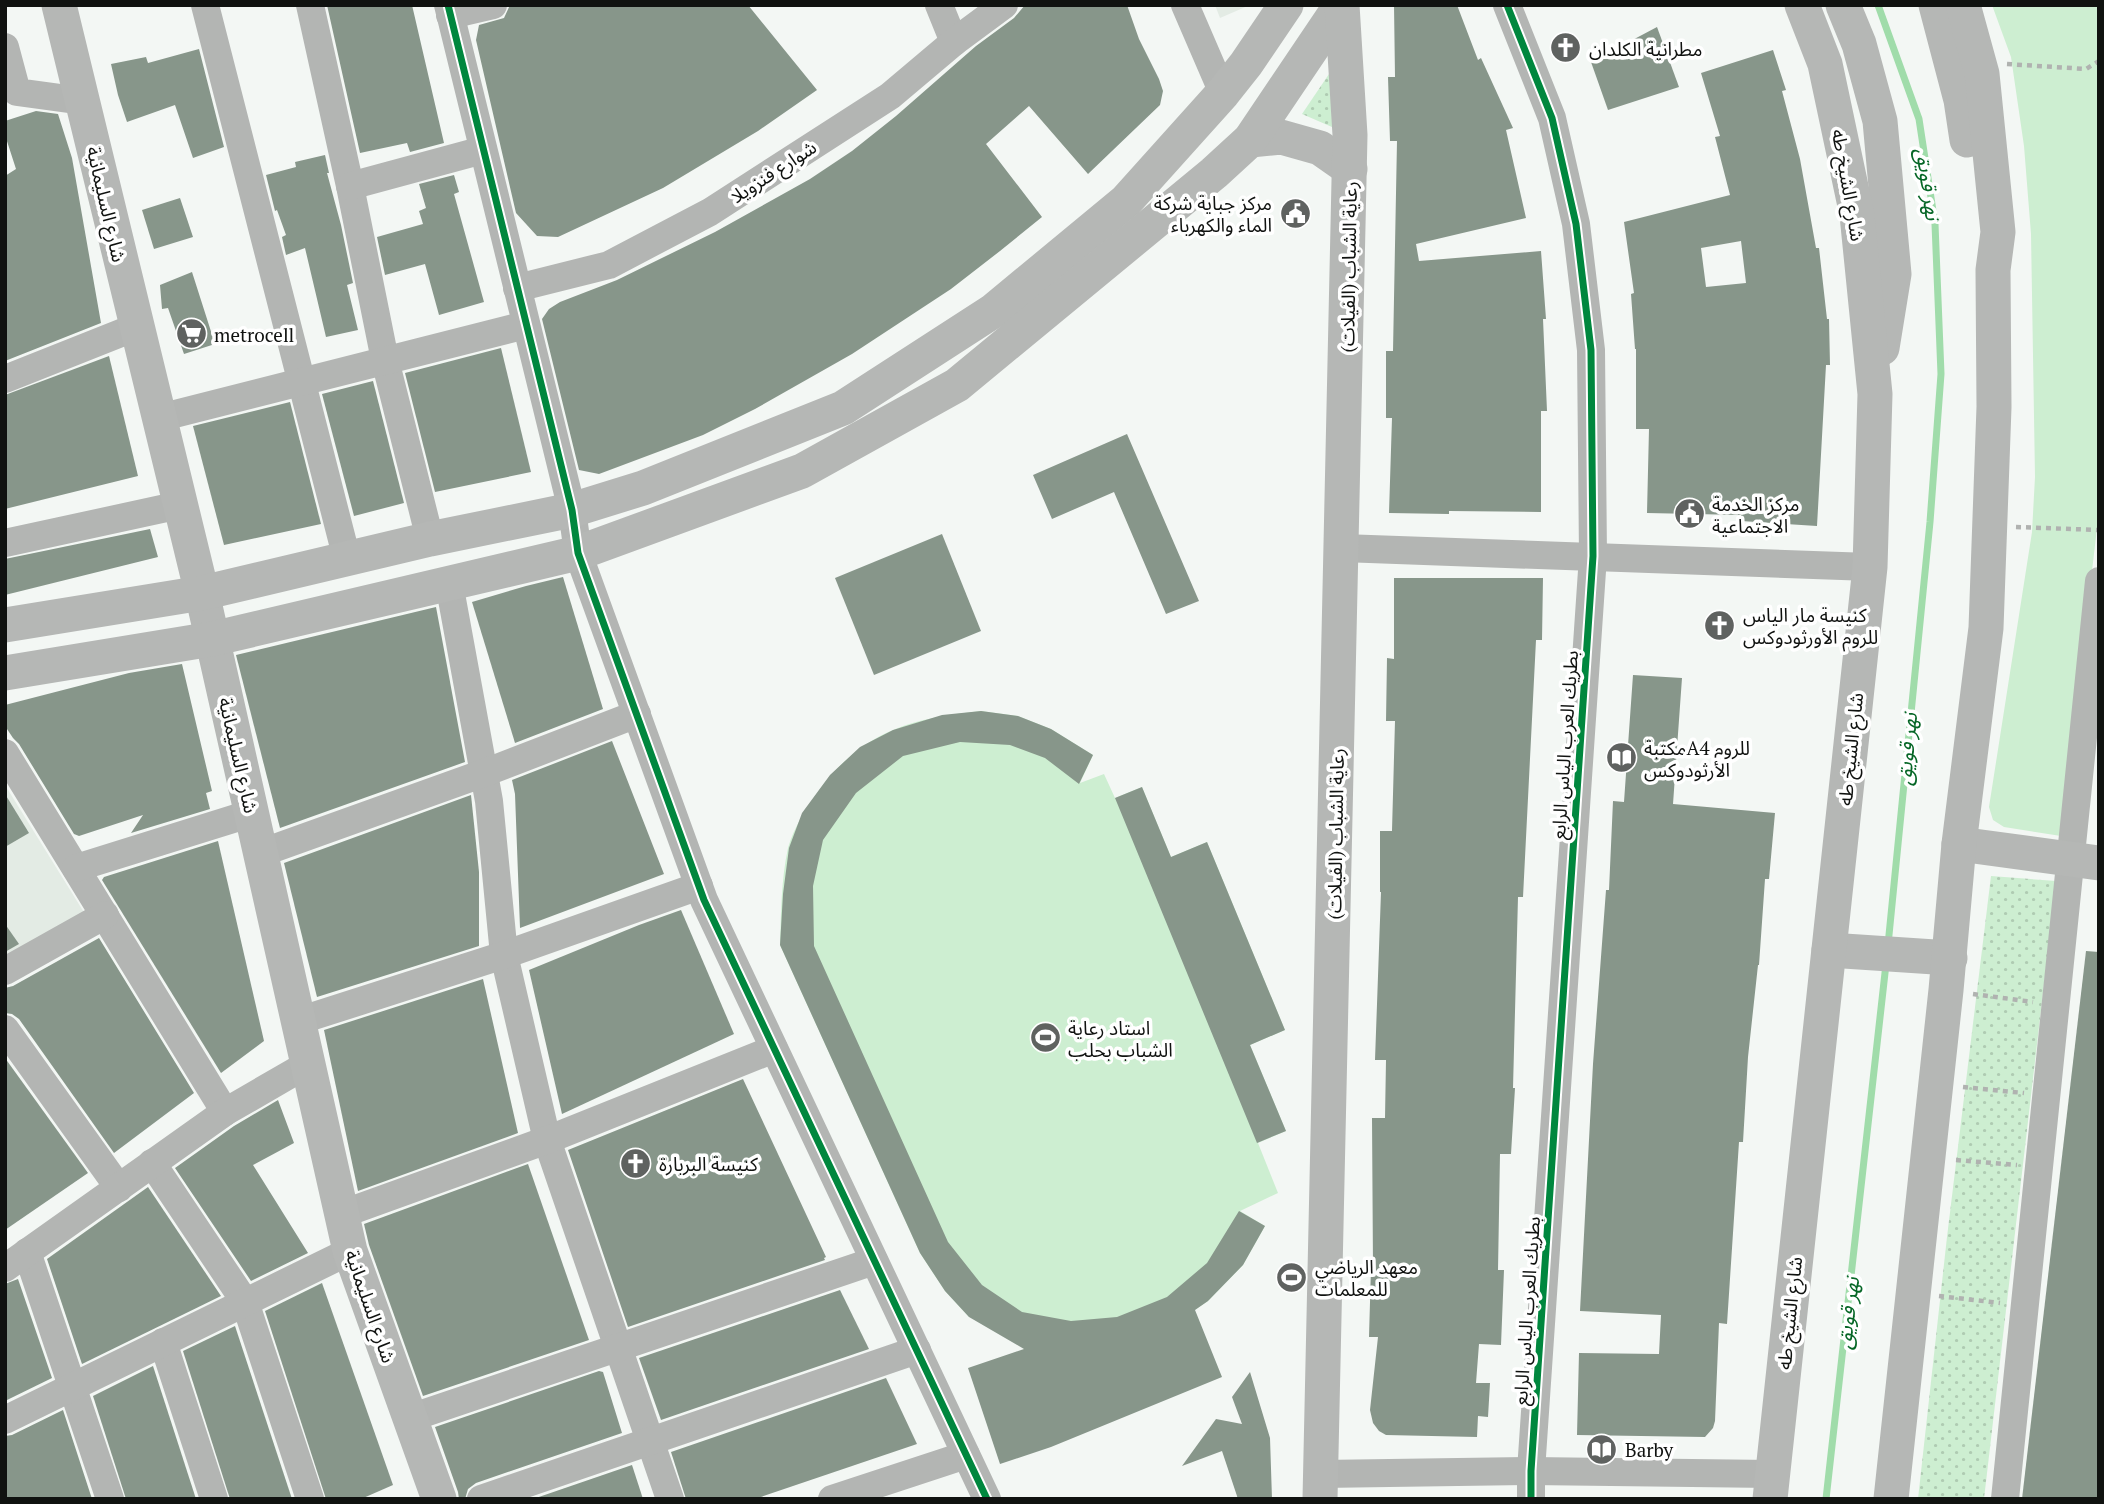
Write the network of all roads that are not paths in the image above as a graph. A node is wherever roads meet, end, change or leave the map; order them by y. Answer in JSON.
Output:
{"nodes":[{"id":1,"x":60,"y":5,"type":"edge"},
{"id":2,"x":205,"y":5,"type":"edge"},
{"id":3,"x":310,"y":5,"type":"edge"},
{"id":4,"x":493,"y":5,"type":"edge"},
{"id":5,"x":939,"y":5,"type":"edge"},
{"id":6,"x":1004,"y":5,"type":"edge"},
{"id":7,"x":1185,"y":5,"type":"edge"},
{"id":8,"x":1286,"y":5,"type":"edge"},
{"id":9,"x":1341,"y":5,"type":"edge"},
{"id":10,"x":1507,"y":5,"type":"edge"},
{"id":11,"x":1802,"y":5,"type":"edge"},
{"id":12,"x":1843,"y":5,"type":"edge"},
{"id":13,"x":1936,"y":5,"type":"edge"},
{"id":14,"x":1963,"y":5,"type":"edge"},
{"id":15,"x":449,"y":10,"type":"edge"},
{"id":16,"x":954,"y":42,"type":"junction"},
{"id":17,"x":5,"y":47,"type":"edge"},
{"id":18,"x":1223,"y":93,"type":"junction"},
{"id":19,"x":11,"y":97,"type":"edge"},
{"id":20,"x":83,"y":102,"type":"junction"},
{"id":21,"x":1250,"y":140,"type":"junction"},
{"id":22,"x":483,"y":150,"type":"junction"},
{"id":23,"x":1350,"y":169,"type":"junction"},
{"id":24,"x":350,"y":186,"type":"junction"},
{"id":25,"x":1993,"y":270,"type":"junction"},
{"id":26,"x":517,"y":288,"type":"junction"},
{"id":27,"x":526,"y":325,"type":"junction"},
{"id":28,"x":136,"y":327,"type":"junction"},
{"id":29,"x":384,"y":360,"type":"junction"},
{"id":30,"x":5,"y":379,"type":"edge"},
{"id":31,"x":302,"y":382,"type":"junction"},
{"id":32,"x":1875,"y":394,"type":"junction"},
{"id":33,"x":159,"y":418,"type":"junction"},
{"id":34,"x":180,"y":505,"type":"junction"},
{"id":35,"x":572,"y":510,"type":"junction"},
{"id":36,"x":430,"y":539,"type":"junction"},
{"id":37,"x":5,"y":543,"type":"edge"},
{"id":38,"x":1342,"y":548,"type":"junction"},
{"id":39,"x":579,"y":553,"type":"junction"},
{"id":40,"x":1593,"y":556,"type":"junction"},
{"id":41,"x":347,"y":559,"type":"junction"},
{"id":42,"x":1870,"y":566,"type":"junction"},
{"id":43,"x":2099,"y":581,"type":"edge"},
{"id":44,"x":449,"y":583,"type":"junction"},
{"id":45,"x":202,"y":593,"type":"junction"},
{"id":46,"x":5,"y":625,"type":"edge"},
{"id":47,"x":212,"y":639,"type":"junction"},
{"id":48,"x":5,"y":673,"type":"edge"},
{"id":49,"x":637,"y":714,"type":"junction"},
{"id":50,"x":5,"y":753,"type":"edge"},
{"id":51,"x":484,"y":773,"type":"junction"},
{"id":52,"x":252,"y":813,"type":"junction"},
{"id":53,"x":1959,"y":844,"type":"junction"},
{"id":54,"x":261,"y":853,"type":"junction"},
{"id":55,"x":2085,"y":862,"type":"edge"},
{"id":56,"x":76,"y":868,"type":"junction"},
{"id":57,"x":699,"y":886,"type":"junction"},
{"id":58,"x":105,"y":915,"type":"junction"},
{"id":59,"x":1829,"y":950,"type":"junction"},
{"id":60,"x":504,"y":955,"type":"junction"},
{"id":61,"x":5,"y":971,"type":"edge"},
{"id":62,"x":1948,"y":974,"type":"junction"},
{"id":63,"x":298,"y":1021,"type":"junction"},
{"id":64,"x":5,"y":1030,"type":"edge"},
{"id":65,"x":774,"y":1049,"type":"junction"},
{"id":66,"x":309,"y":1064,"type":"junction"},
{"id":67,"x":225,"y":1112,"type":"junction"},
{"id":68,"x":547,"y":1140,"type":"junction"},
{"id":69,"x":152,"y":1163,"type":"junction"},
{"id":70,"x":119,"y":1188,"type":"junction"},
{"id":71,"x":342,"y":1213,"type":"junction"},
{"id":72,"x":350,"y":1251,"type":"junction"},
{"id":73,"x":16,"y":1260,"type":"edge"},
{"id":74,"x":874,"y":1261,"type":"junction"},
{"id":75,"x":245,"y":1302,"type":"junction"},
{"id":76,"x":163,"y":1342,"type":"junction"},
{"id":77,"x":618,"y":1347,"type":"junction"},
{"id":78,"x":917,"y":1350,"type":"junction"},
{"id":79,"x":72,"y":1387,"type":"junction"},
{"id":80,"x":410,"y":1418,"type":"junction"},
{"id":81,"x":5,"y":1420,"type":"edge"},
{"id":82,"x":650,"y":1440,"type":"junction"},
{"id":83,"x":967,"y":1455,"type":"junction"},
{"id":84,"x":1531,"y":1471,"type":"junction"},
{"id":85,"x":1320,"y":1487,"type":"edge"},
{"id":86,"x":1771,"y":1487,"type":"edge"},
{"id":87,"x":436,"y":1498,"type":"edge"},
{"id":88,"x":110,"y":1499,"type":"edge"},
{"id":89,"x":214,"y":1499,"type":"edge"},
{"id":90,"x":310,"y":1499,"type":"edge"},
{"id":91,"x":481,"y":1499,"type":"edge"},
{"id":92,"x":670,"y":1499,"type":"edge"},
{"id":93,"x":832,"y":1499,"type":"edge"},
{"id":94,"x":987,"y":1499,"type":"edge"},
{"id":95,"x":1531,"y":1499,"type":"edge"},
{"id":96,"x":1891,"y":1499,"type":"edge"},
{"id":97,"x":2005,"y":1499,"type":"edge"}],
"edges":[{"from":1,"to":20,"type":"main road","name":"شارع السليمانية"},
{"from":2,"to":31,"type":"street"},
{"from":3,"to":24,"type":"street"},
{"from":4,"to":15,"type":"street"},
{"from":5,"to":16,"type":"street"},
{"from":6,"to":16,"type":"street","name":"شوارع فنزويلا"},
{"from":7,"to":18,"type":"street"},
{"from":8,"to":18,"type":"main road"},
{"from":9,"to":21,"type":"main road"},
{"from":9,"to":23,"type":"main road","name":"رعاية الشباب (الفيلات)"},
{"from":10,"to":40,"type":"street","name":"بطريك العرب الياس الرابع"},
{"from":11,"to":32,"type":"main road","name":"شارع الشيخ طه"},
{"from":12,"to":32,"type":"main road"},
{"from":13,"to":25,"type":"main road"},
{"from":14,"to":25,"type":"main road"},
{"from":15,"to":22,"type":"street"},
{"from":16,"to":26,"type":"street","name":"شوارع فنزويلا"},
{"from":17,"to":19,"type":"street"},
{"from":18,"to":35,"type":"main road"},
{"from":19,"to":20,"type":"street"},
{"from":20,"to":28,"type":"main road","name":"شارع السليمانية"},
{"from":21,"to":23,"type":"main road"},
{"from":21,"to":39,"type":"main road"},
{"from":22,"to":24,"type":"street"},
{"from":22,"to":26,"type":"street"},
{"from":23,"to":38,"type":"main road","name":"رعاية الشباب (الفيلات)"},
{"from":24,"to":29,"type":"street"},
{"from":25,"to":53,"type":"main road"},
{"from":26,"to":27,"type":"street"},
{"from":27,"to":29,"type":"street"},
{"from":27,"to":35,"type":"street"},
{"from":28,"to":30,"type":"street"},
{"from":28,"to":33,"type":"main road","name":"شارع السليمانية"},
{"from":29,"to":31,"type":"street"},
{"from":29,"to":36,"type":"street"},
{"from":31,"to":33,"type":"street"},
{"from":31,"to":41,"type":"street"},
{"from":32,"to":42,"type":"main road","name":"شارع الشيخ طه"},
{"from":33,"to":34,"type":"main road","name":"شارع السليمانية"},
{"from":34,"to":37,"type":"street"},
{"from":34,"to":45,"type":"main road","name":"شارع السليمانية"},
{"from":35,"to":36,"type":"main road"},
{"from":35,"to":39,"type":"street"},
{"from":36,"to":41,"type":"main road"},
{"from":38,"to":40,"type":"street"},
{"from":38,"to":85,"type":"main road","name":"رعاية الشباب (الفيلات)"},
{"from":39,"to":44,"type":"main road"},
{"from":39,"to":49,"type":"street"},
{"from":40,"to":42,"type":"street"},
{"from":40,"to":84,"type":"street","name":"بطريك العرب الياس الرابع"},
{"from":41,"to":45,"type":"main road"},
{"from":42,"to":59,"type":"main road","name":"شارع الشيخ طه"},
{"from":43,"to":55,"type":"street"},
{"from":44,"to":47,"type":"main road"},
{"from":44,"to":51,"type":"street"},
{"from":45,"to":46,"type":"main road"},
{"from":45,"to":47,"type":"main road","name":"شارع السليمانية"},
{"from":47,"to":48,"type":"main road"},
{"from":47,"to":52,"type":"main road","name":"شارع السليمانية"},
{"from":49,"to":51,"type":"street"},
{"from":49,"to":57,"type":"street"},
{"from":50,"to":56,"type":"street"},
{"from":51,"to":54,"type":"street"},
{"from":51,"to":60,"type":"street"},
{"from":52,"to":54,"type":"main road","name":"شارع السليمانية"},
{"from":52,"to":56,"type":"street"},
{"from":53,"to":55,"type":"main road"},
{"from":53,"to":62,"type":"main road"},
{"from":54,"to":63,"type":"main road","name":"شارع السليمانية"},
{"from":55,"to":97,"type":"street"},
{"from":56,"to":58,"type":"street"},
{"from":57,"to":60,"type":"street"},
{"from":57,"to":65,"type":"street"},
{"from":58,"to":61,"type":"street"},
{"from":58,"to":67,"type":"street"},
{"from":59,"to":62,"type":"main road"},
{"from":59,"to":86,"type":"main road","name":"شارع الشيخ طه"},
{"from":60,"to":63,"type":"street"},
{"from":60,"to":68,"type":"street"},
{"from":62,"to":96,"type":"main road"},
{"from":63,"to":66,"type":"main road","name":"شارع السليمانية"},
{"from":64,"to":70,"type":"street"},
{"from":65,"to":68,"type":"street"},
{"from":65,"to":74,"type":"street"},
{"from":66,"to":67,"type":"street"},
{"from":66,"to":71,"type":"main road","name":"شارع السليمانية"},
{"from":67,"to":69,"type":"street"},
{"from":68,"to":71,"type":"street"},
{"from":68,"to":77,"type":"street"},
{"from":69,"to":70,"type":"street"},
{"from":69,"to":75,"type":"street"},
{"from":70,"to":73,"type":"street"},
{"from":71,"to":72,"type":"main road","name":"شارع السليمانية"},
{"from":72,"to":75,"type":"street"},
{"from":72,"to":80,"type":"main road","name":"شارع السليمانية"},
{"from":73,"to":79,"type":"street"},
{"from":74,"to":77,"type":"street"},
{"from":74,"to":78,"type":"street"},
{"from":75,"to":76,"type":"street"},
{"from":75,"to":90,"type":"street"},
{"from":76,"to":79,"type":"street"},
{"from":76,"to":89,"type":"street"},
{"from":77,"to":80,"type":"street"},
{"from":77,"to":82,"type":"street"},
{"from":78,"to":82,"type":"street"},
{"from":78,"to":83,"type":"street"},
{"from":79,"to":81,"type":"street"},
{"from":79,"to":88,"type":"street"},
{"from":80,"to":87,"type":"main road","name":"شارع السليمانية"},
{"from":82,"to":91,"type":"street"},
{"from":82,"to":92,"type":"street"},
{"from":83,"to":93,"type":"street"},
{"from":83,"to":94,"type":"street"},
{"from":84,"to":85,"type":"street"},
{"from":84,"to":86,"type":"street"},
{"from":84,"to":95,"type":"street","name":"بطريك العرب الياس الرابع"}]}
